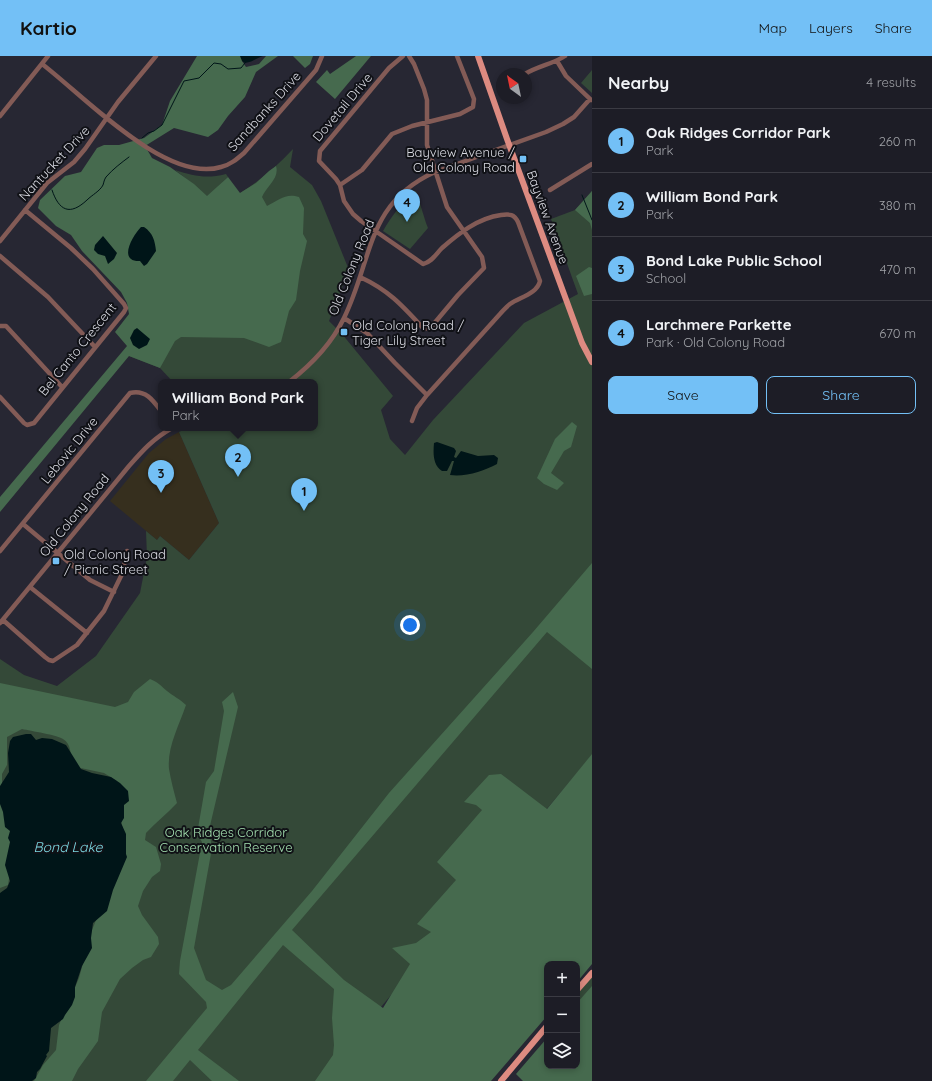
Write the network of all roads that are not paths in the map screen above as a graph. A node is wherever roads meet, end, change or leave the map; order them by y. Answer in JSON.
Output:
{"nodes":[{"id":1,"x":48,"y":56,"type":"edge"},
{"id":2,"x":156,"y":56,"type":"edge"},
{"id":3,"x":322,"y":56,"type":"edge"},
{"id":4,"x":403,"y":56,"type":"edge"},
{"id":5,"x":409,"y":56,"type":"edge"},
{"id":6,"x":457,"y":56,"type":"edge"},
{"id":7,"x":478,"y":56,"type":"edge"},
{"id":8,"x":565,"y":56,"type":"edge"},
{"id":9,"x":557,"y":62,"type":"junction"},
{"id":10,"x":42,"y":64,"type":"junction"},
{"id":11,"x":532,"y":70,"type":"edge"},
{"id":12,"x":591,"y":100,"type":"edge"},
{"id":13,"x":0,"y":116,"type":"edge"},
{"id":14,"x":107,"y":118,"type":"junction"},
{"id":15,"x":427,"y":123,"type":"junction"},
{"id":16,"x":510,"y":146,"type":"junction"},
{"id":17,"x":592,"y":164,"type":"edge"},
{"id":18,"x":435,"y":172,"type":"junction"},
{"id":19,"x":340,"y":185,"type":"junction"},
{"id":20,"x":550,"y":190,"type":"dead end"},
{"id":21,"x":25,"y":210,"type":"junction"},
{"id":22,"x":375,"y":231,"type":"junction"},
{"id":23,"x":464,"y":232,"type":"junction"},
{"id":24,"x":0,"y":241,"type":"edge"},
{"id":25,"x":0,"y":256,"type":"edge"},
{"id":26,"x":360,"y":277,"type":"junction"},
{"id":27,"x":344,"y":318,"type":"junction"},
{"id":28,"x":0,"y":326,"type":"edge"},
{"id":29,"x":95,"y":347,"type":"junction"},
{"id":30,"x":592,"y":362,"type":"edge"},
{"id":31,"x":293,"y":379,"type":"edge"},
{"id":32,"x":62,"y":387,"type":"junction"},
{"id":33,"x":427,"y":395,"type":"junction"},
{"id":34,"x":0,"y":397,"type":"edge"},
{"id":35,"x":158,"y":407,"type":"edge"},
{"id":36,"x":412,"y":421,"type":"dead end"},
{"id":37,"x":167,"y":431,"type":"edge"},
{"id":38,"x":23,"y":524,"type":"junction"},
{"id":39,"x":0,"y":551,"type":"edge"},
{"id":40,"x":127,"y":551,"type":"dead end"},
{"id":41,"x":57,"y":553,"type":"junction"},
{"id":42,"x":30,"y":587,"type":"junction"},
{"id":43,"x":114,"y":592,"type":"junction"},
{"id":44,"x":1,"y":621,"type":"edge"},
{"id":45,"x":87,"y":633,"type":"junction"},
{"id":46,"x":592,"y":973,"type":"edge"},
{"id":47,"x":580,"y":987,"type":"edge"},
{"id":48,"x":544,"y":1030,"type":"edge"},
{"id":49,"x":501,"y":1081,"type":"edge"}],
"edges":[{"from":1,"to":10,"type":"street"},
{"from":2,"to":14,"type":"street","name":"Nantucket Drive"},
{"from":3,"to":14,"type":"street","name":"Sandbanks Drive"},
{"from":4,"to":19,"type":"street","name":"Dovetail Drive"},
{"from":5,"to":15,"type":"street"},
{"from":6,"to":15,"type":"street"},
{"from":7,"to":16,"type":"main road","name":"Bayview Avenue"},
{"from":8,"to":9,"type":"street"},
{"from":9,"to":11,"type":"street"},
{"from":9,"to":12,"type":"street"},
{"from":10,"to":13,"type":"street"},
{"from":10,"to":14,"type":"street","name":"Sandbanks Drive"},
{"from":12,"to":16,"type":"street","name":"Old Colony Road"},
{"from":14,"to":21,"type":"street","name":"Nantucket Drive"},
{"from":15,"to":18,"type":"street"},
{"from":15,"to":19,"type":"street"},
{"from":16,"to":18,"type":"street","name":"Old Colony Road"},
{"from":16,"to":30,"type":"main road","name":"Bayview Avenue"},
{"from":17,"to":20,"type":"street"},
{"from":18,"to":22,"type":"street","name":"Old Colony Road"},
{"from":18,"to":23,"type":"street"},
{"from":19,"to":22,"type":"street","name":"Dovetail Drive"},
{"from":21,"to":24,"type":"street","name":"Nantucket Drive"},
{"from":21,"to":29,"type":"street","name":"Bel Canto Crescent"},
{"from":22,"to":23,"type":"street","name":"Dovetail Drive"},
{"from":22,"to":26,"type":"street","name":"Old Colony Road"},
{"from":23,"to":26,"type":"street"},
{"from":23,"to":33,"type":"street"},
{"from":25,"to":29,"type":"street"},
{"from":26,"to":27,"type":"street","name":"Old Colony Road"},
{"from":27,"to":31,"type":"street","name":"Old Colony Road"},
{"from":27,"to":33,"type":"street"},
{"from":28,"to":32,"type":"street"},
{"from":29,"to":32,"type":"street","name":"Bel Canto Crescent"},
{"from":32,"to":34,"type":"street","name":"Bel Canto Crescent"},
{"from":33,"to":36,"type":"street"},
{"from":35,"to":38,"type":"street","name":"Lebovic Drive"},
{"from":37,"to":41,"type":"street","name":"Old Colony Road"},
{"from":38,"to":39,"type":"street","name":"Lebovic Drive"},
{"from":38,"to":41,"type":"street"},
{"from":40,"to":43,"type":"street"},
{"from":41,"to":42,"type":"street","name":"Old Colony Road"},
{"from":41,"to":43,"type":"street"},
{"from":42,"to":44,"type":"street","name":"Old Colony Road"},
{"from":42,"to":45,"type":"street"},
{"from":43,"to":45,"type":"street"},
{"from":44,"to":45,"type":"street"},
{"from":46,"to":47,"type":"main road"},
{"from":48,"to":49,"type":"main road"}]}
